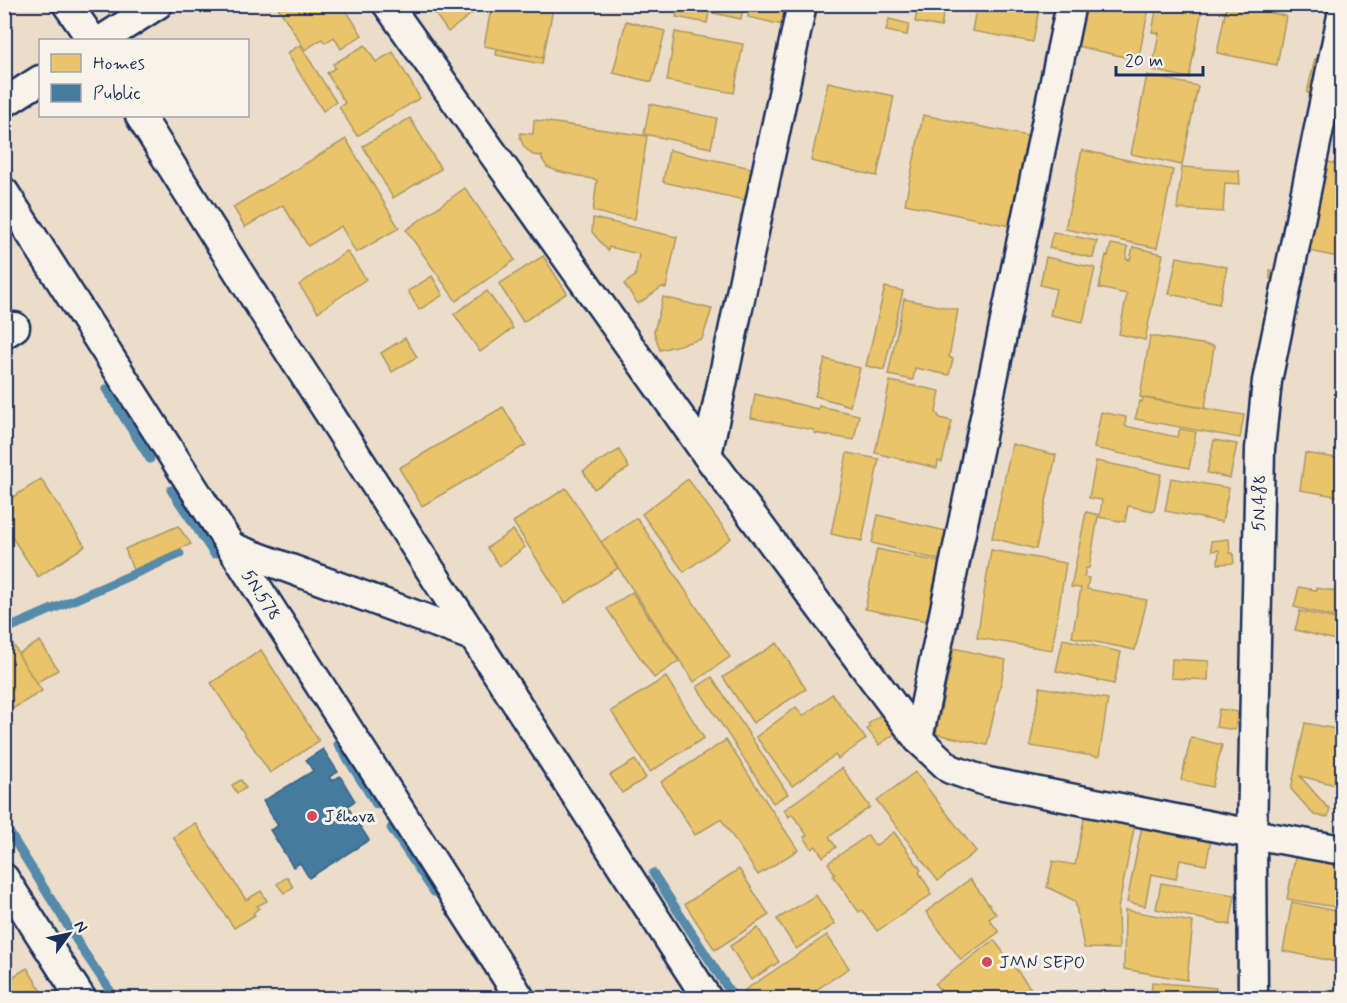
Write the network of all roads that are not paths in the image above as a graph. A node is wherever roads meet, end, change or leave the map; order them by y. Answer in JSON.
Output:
{"nodes":[{"id":1,"x":67,"y":4,"type":"edge"},
{"id":2,"x":158,"y":4,"type":"edge"},
{"id":3,"x":387,"y":4,"type":"edge"},
{"id":4,"x":802,"y":4,"type":"edge"},
{"id":5,"x":1071,"y":4,"type":"edge"},
{"id":6,"x":1342,"y":16,"type":"edge"},
{"id":7,"x":91,"y":39,"type":"edge"},
{"id":8,"x":104,"y":39,"type":"edge"},
{"id":9,"x":39,"y":81,"type":"edge"},
{"id":10,"x":4,"y":103,"type":"edge"},
{"id":11,"x":141,"y":117,"type":"edge"},
{"id":12,"x":4,"y":192,"type":"edge"},
{"id":13,"x":707,"y":455,"type":"junction"},
{"id":14,"x":231,"y":547,"type":"junction"},
{"id":15,"x":472,"y":636,"type":"junction"},
{"id":16,"x":918,"y":739,"type":"junction"},
{"id":17,"x":1251,"y":834,"type":"junction"},
{"id":18,"x":1342,"y":850,"type":"edge"},
{"id":19,"x":4,"y":878,"type":"edge"},
{"id":20,"x":81,"y":999,"type":"edge"},
{"id":21,"x":520,"y":999,"type":"edge"},
{"id":22,"x":707,"y":999,"type":"edge"},
{"id":23,"x":1253,"y":999,"type":"edge"}],
"edges":[{"from":1,"to":7,"type":"street"},
{"from":2,"to":8,"type":"street"},
{"from":3,"to":13,"type":"street"},
{"from":4,"to":13,"type":"street"},
{"from":5,"to":16,"type":"street"},
{"from":6,"to":17,"type":"street","name":"5N.488"},
{"from":9,"to":10,"type":"street"},
{"from":11,"to":15,"type":"street"},
{"from":12,"to":14,"type":"street","name":"5N.578"},
{"from":13,"to":16,"type":"street"},
{"from":14,"to":15,"type":"street"},
{"from":14,"to":21,"type":"street","name":"5N.578"},
{"from":15,"to":22,"type":"street"},
{"from":16,"to":17,"type":"street"},
{"from":17,"to":18,"type":"street"},
{"from":17,"to":23,"type":"street","name":"5N.488"},
{"from":19,"to":20,"type":"street"}]}
